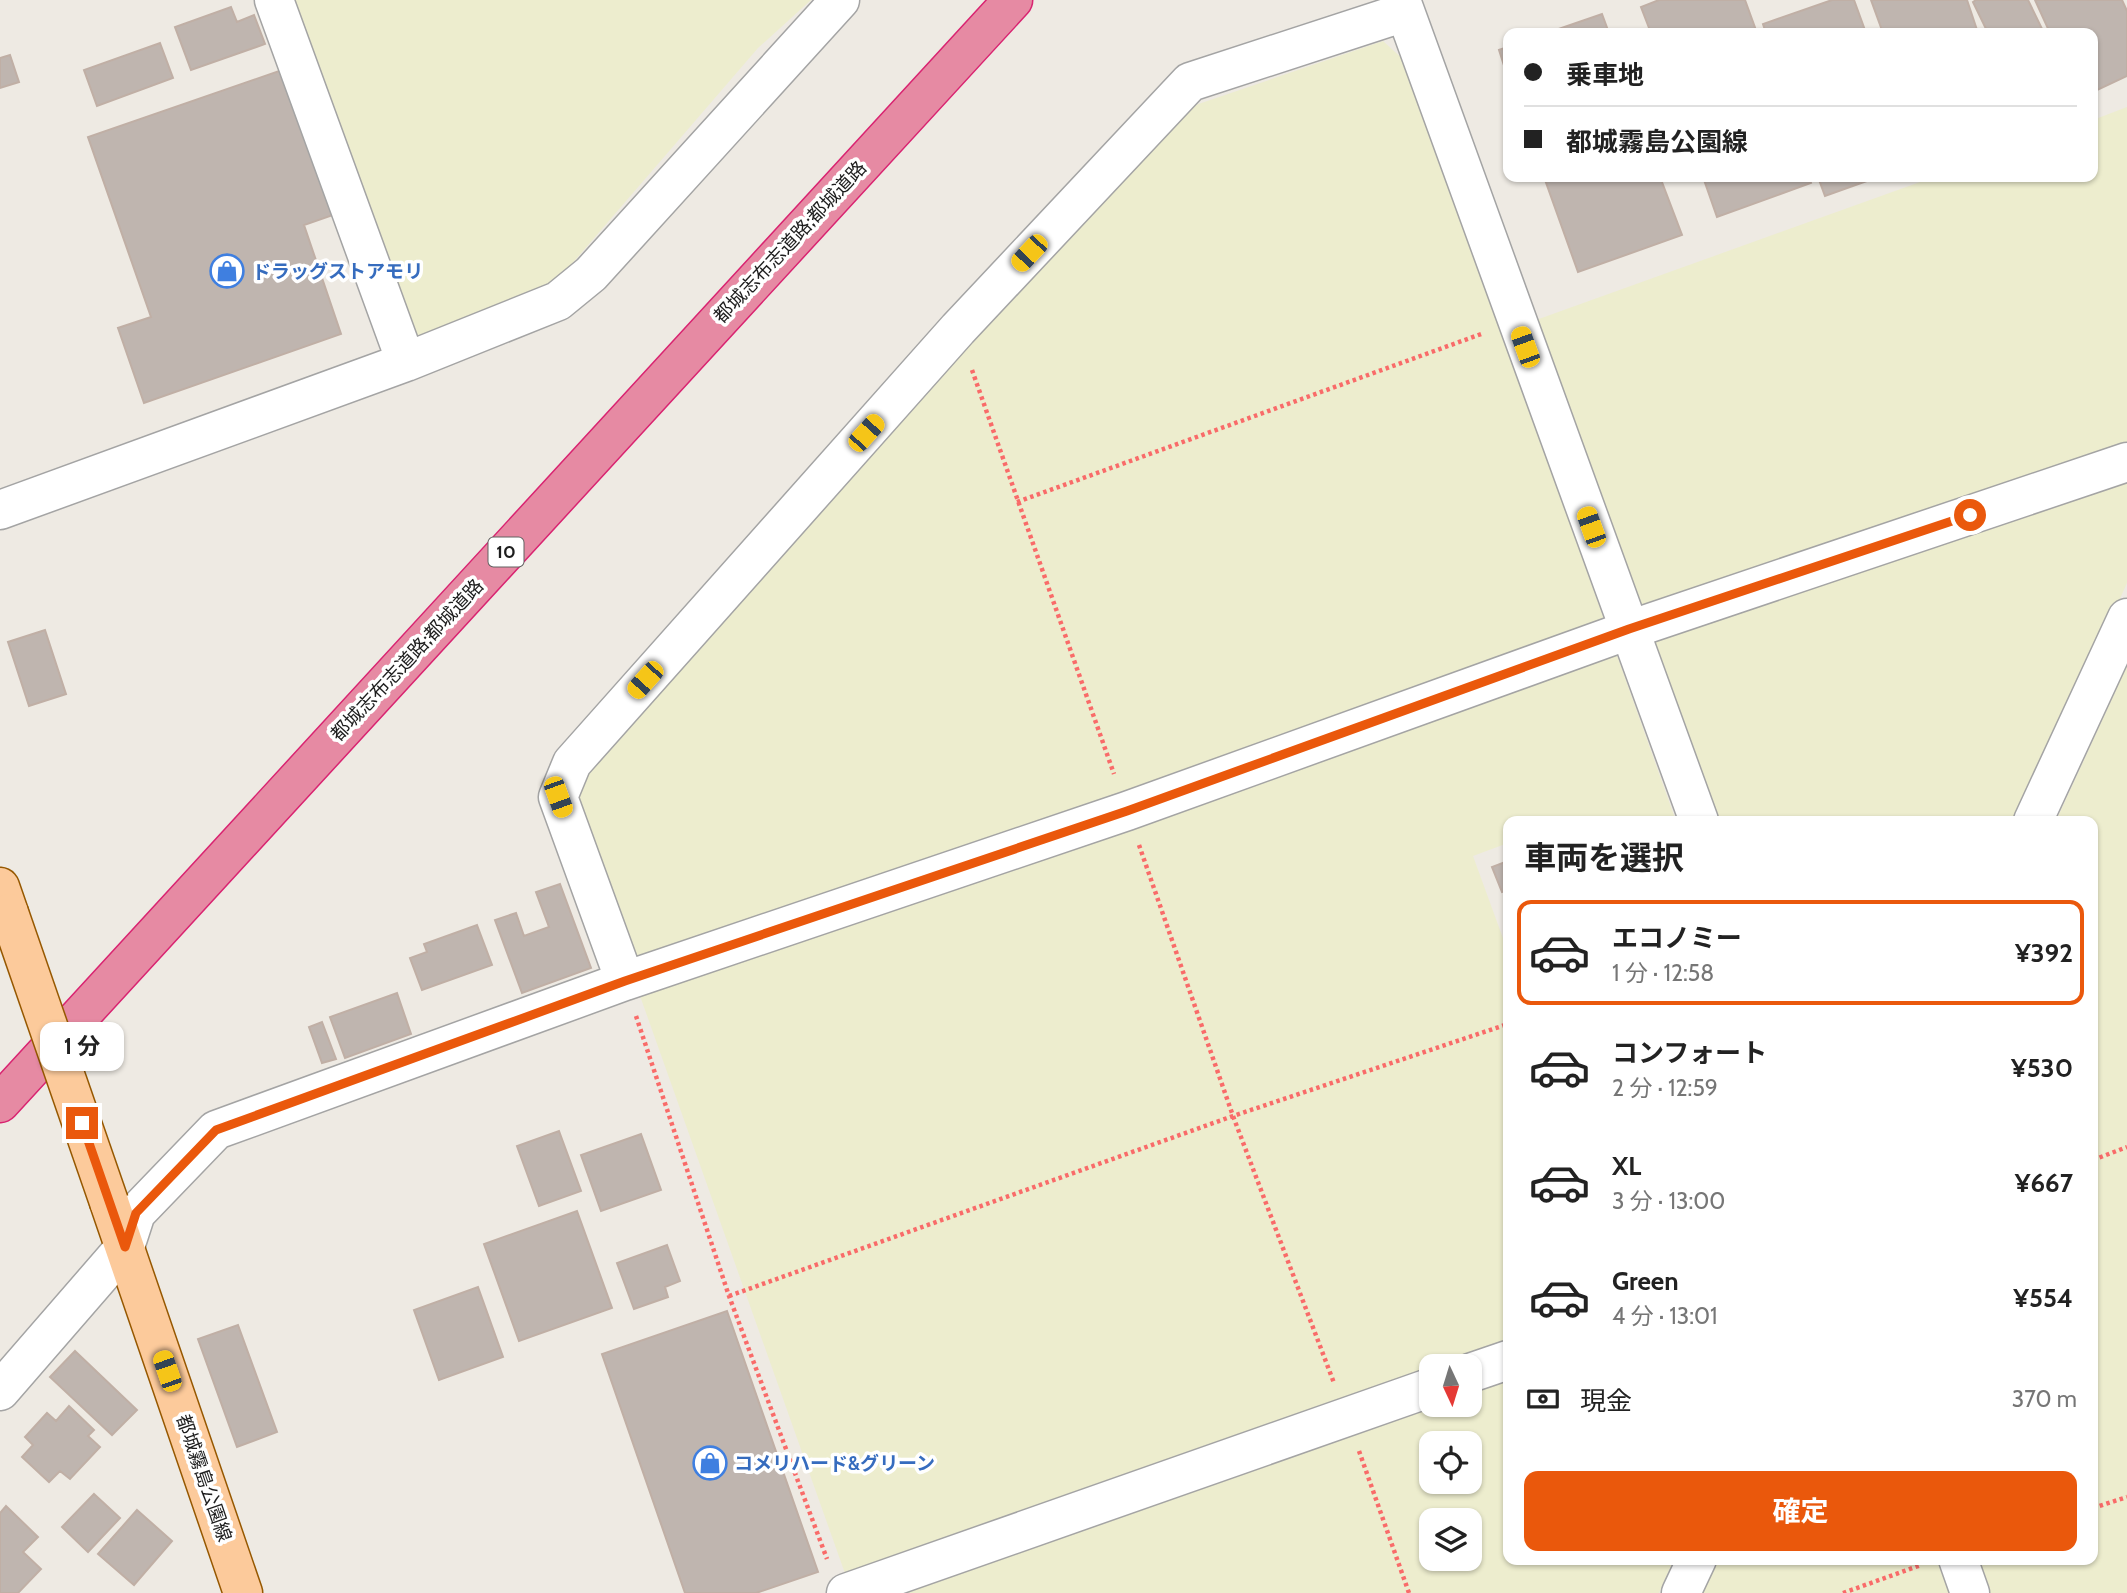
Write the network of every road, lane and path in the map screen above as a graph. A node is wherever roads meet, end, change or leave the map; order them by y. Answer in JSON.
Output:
{"nodes":[{"id":1,"x":274,"y":0,"type":"edge"},
{"id":2,"x":1013,"y":0,"type":"edge"},
{"id":3,"x":838,"y":1,"type":"edge"},
{"id":4,"x":1403,"y":6,"type":"edge"},
{"id":5,"x":1516,"y":321,"type":"junction"},
{"id":6,"x":958,"y":330,"type":"junction"},
{"id":7,"x":406,"y":362,"type":"junction"},
{"id":8,"x":2127,"y":462,"type":"edge"},
{"id":9,"x":1017,"y":502,"type":"junction"},
{"id":10,"x":0,"y":510,"type":"edge"},
{"id":11,"x":2127,"y":618,"type":"edge"},
{"id":12,"x":1629,"y":629,"type":"junction"},
{"id":13,"x":1127,"y":811,"type":"junction"},
{"id":14,"x":1697,"y":816,"type":"edge"},
{"id":15,"x":2035,"y":816,"type":"edge"},
{"id":16,"x":5,"y":900,"type":"edge"},
{"id":17,"x":625,"y":981,"type":"junction"},
{"id":18,"x":1503,"y":1026,"type":"edge"},
{"id":19,"x":0,"y":1104,"type":"edge"},
{"id":20,"x":1233,"y":1116,"type":"junction"},
{"id":21,"x":2127,"y":1147,"type":"edge"},
{"id":22,"x":2098,"y":1158,"type":"edge"},
{"id":23,"x":125,"y":1247,"type":"junction"},
{"id":24,"x":729,"y":1296,"type":"junction"},
{"id":25,"x":1503,"y":1362,"type":"edge"},
{"id":26,"x":1482,"y":1369,"type":"edge"},
{"id":27,"x":0,"y":1391,"type":"edge"},
{"id":28,"x":1419,"y":1392,"type":"edge"},
{"id":29,"x":1347,"y":1417,"type":"junction"},
{"id":30,"x":2127,"y":1497,"type":"edge"},
{"id":31,"x":2098,"y":1506,"type":"edge"},
{"id":32,"x":1694,"y":1565,"type":"edge"},
{"id":33,"x":1930,"y":1565,"type":"edge"},
{"id":34,"x":1946,"y":1565,"type":"edge"},
{"id":35,"x":838,"y":1580,"type":"edge"},
{"id":36,"x":243,"y":1593,"type":"edge"},
{"id":37,"x":1409,"y":1593,"type":"edge"},
{"id":38,"x":1681,"y":1593,"type":"edge"},
{"id":39,"x":1843,"y":1593,"type":"edge"},
{"id":40,"x":1970,"y":1593,"type":"edge"}],
"edges":[{"from":1,"to":7,"type":"street"},
{"from":2,"to":19,"type":"highway","name":"都城志布志道路;都城道路","number":"10"},
{"from":3,"to":7,"type":"street"},
{"from":4,"to":5,"type":"street"},
{"from":4,"to":6,"type":"street"},
{"from":5,"to":9,"type":"path"},
{"from":5,"to":12,"type":"street"},
{"from":6,"to":9,"type":"path"},
{"from":6,"to":17,"type":"street"},
{"from":7,"to":10,"type":"street"},
{"from":8,"to":12,"type":"street"},
{"from":9,"to":13,"type":"path"},
{"from":11,"to":15,"type":"street"},
{"from":12,"to":13,"type":"street"},
{"from":12,"to":14,"type":"street"},
{"from":13,"to":17,"type":"street"},
{"from":13,"to":20,"type":"path"},
{"from":16,"to":23,"type":"main road","name":"都城霧島公園線","bridge":true},
{"from":17,"to":23,"type":"street"},
{"from":17,"to":24,"type":"path"},
{"from":18,"to":20,"type":"path"},
{"from":20,"to":24,"type":"path"},
{"from":20,"to":29,"type":"path"},
{"from":21,"to":22,"type":"path"},
{"from":23,"to":27,"type":"street"},
{"from":23,"to":36,"type":"main road","name":"都城霧島公園線"},
{"from":24,"to":35,"type":"path"},
{"from":25,"to":26,"type":"street"},
{"from":28,"to":29,"type":"street"},
{"from":29,"to":35,"type":"street"},
{"from":29,"to":37,"type":"path"},
{"from":30,"to":31,"type":"path"},
{"from":32,"to":38,"type":"street"},
{"from":33,"to":39,"type":"path"},
{"from":34,"to":40,"type":"street"}]}
